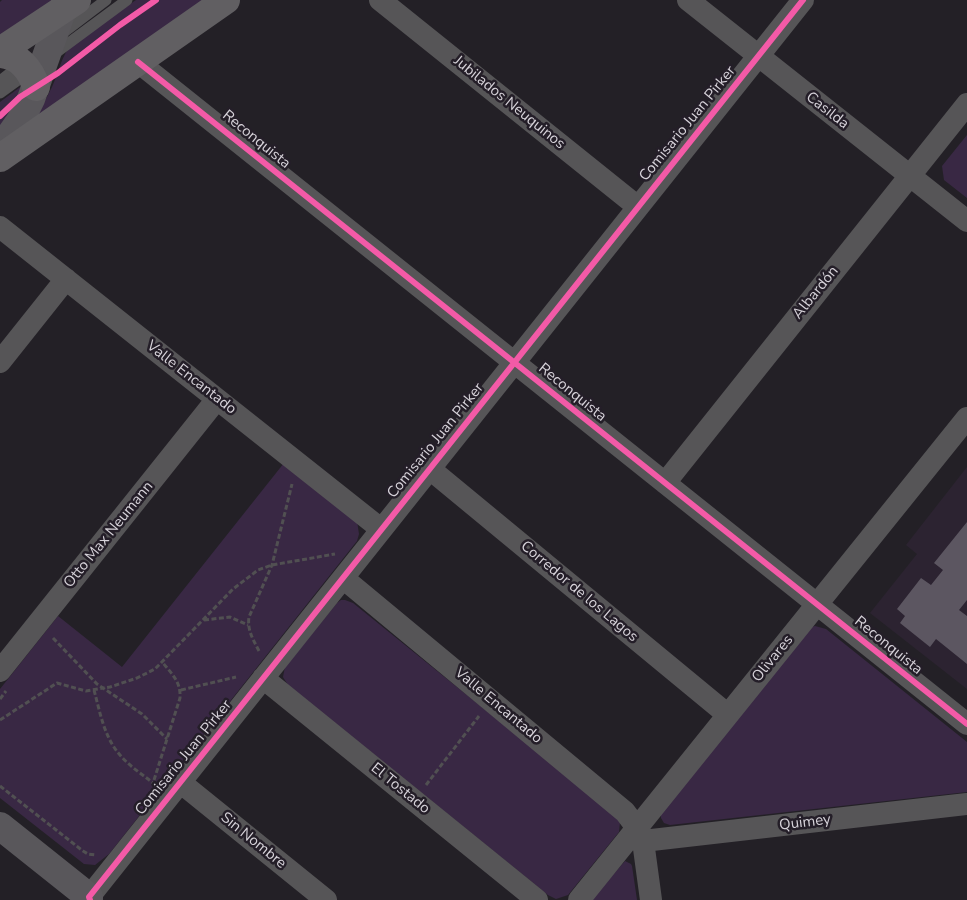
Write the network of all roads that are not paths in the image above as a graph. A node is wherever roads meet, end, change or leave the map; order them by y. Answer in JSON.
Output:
{"nodes":[{"id":1,"x":106,"y":0,"type":"edge"},
{"id":2,"x":128,"y":0,"type":"edge"},
{"id":3,"x":226,"y":0,"type":"edge"},
{"id":4,"x":380,"y":0,"type":"edge"},
{"id":5,"x":688,"y":0,"type":"edge"},
{"id":6,"x":803,"y":0,"type":"edge"},
{"id":7,"x":69,"y":3,"type":"edge"},
{"id":8,"x":758,"y":56,"type":"junction"},
{"id":9,"x":28,"y":60,"type":"edge"},
{"id":10,"x":138,"y":62,"type":"junction"},
{"id":11,"x":0,"y":81,"type":"edge"},
{"id":12,"x":0,"y":93,"type":"edge"},
{"id":13,"x":967,"y":104,"type":"edge"},
{"id":14,"x":0,"y":149,"type":"edge"},
{"id":15,"x":0,"y":158,"type":"edge"},
{"id":16,"x":910,"y":176,"type":"junction"},
{"id":17,"x":638,"y":207,"type":"junction"},
{"id":18,"x":967,"y":221,"type":"edge"},
{"id":19,"x":0,"y":227,"type":"edge"},
{"id":20,"x":66,"y":279,"type":"junction"},
{"id":21,"x":0,"y":362,"type":"edge"},
{"id":22,"x":514,"y":363,"type":"junction"},
{"id":23,"x":217,"y":399,"type":"junction"},
{"id":24,"x":967,"y":418,"type":"edge"},
{"id":25,"x":430,"y":469,"type":"junction"},
{"id":26,"x":665,"y":483,"type":"junction"},
{"id":27,"x":382,"y":530,"type":"junction"},
{"id":28,"x":338,"y":569,"type":"junction"},
{"id":29,"x":817,"y":604,"type":"junction"},
{"id":30,"x":259,"y":668,"type":"junction"},
{"id":31,"x":0,"y":671,"type":"edge"},
{"id":32,"x":728,"y":715,"type":"junction"},
{"id":33,"x":967,"y":724,"type":"edge"},
{"id":34,"x":172,"y":778,"type":"junction"},
{"id":35,"x":967,"y":804,"type":"edge"},
{"id":36,"x":0,"y":826,"type":"edge"},
{"id":37,"x":640,"y":835,"type":"junction"},
{"id":38,"x":87,"y":899,"type":"edge"},
{"id":39,"x":326,"y":900,"type":"edge"},
{"id":40,"x":537,"y":900,"type":"edge"},
{"id":41,"x":579,"y":900,"type":"edge"},
{"id":42,"x":650,"y":900,"type":"edge"}],
"edges":[{"from":1,"to":9,"type":"lane"},
{"from":2,"to":9,"type":"lane"},
{"from":3,"to":10,"type":"main road"},
{"from":4,"to":17,"type":"street","name":"Jubilados Neuquinos"},
{"from":5,"to":8,"type":"street","name":"Casilda"},
{"from":6,"to":8,"type":"street","name":"Comisario Juan Pirker"},
{"from":7,"to":9,"type":"main road"},
{"from":7,"to":9,"type":"street"},
{"from":8,"to":16,"type":"street","name":"Casilda"},
{"from":8,"to":17,"type":"street","name":"Comisario Juan Pirker"},
{"from":9,"to":11,"type":"lane"},
{"from":9,"to":12,"type":"lane"},
{"from":9,"to":14,"type":"street"},
{"from":10,"to":15,"type":"main road"},
{"from":10,"to":22,"type":"street","name":"Reconquista"},
{"from":13,"to":16,"type":"street","name":"Albardón"},
{"from":16,"to":18,"type":"street","name":"Casilda"},
{"from":16,"to":26,"type":"street","name":"Albardón"},
{"from":17,"to":22,"type":"street","name":"Comisario Juan Pirker"},
{"from":19,"to":20,"type":"street","name":"Valle Encantado"},
{"from":20,"to":21,"type":"street"},
{"from":20,"to":23,"type":"street","name":"Valle Encantado"},
{"from":22,"to":25,"type":"street","name":"Comisario Juan Pirker"},
{"from":22,"to":26,"type":"street","name":"Reconquista"},
{"from":23,"to":27,"type":"street","name":"Valle Encantado"},
{"from":23,"to":31,"type":"street","name":"Otto Max Neumann"},
{"from":24,"to":29,"type":"street","name":"Olivares"},
{"from":25,"to":27,"type":"street","name":"Comisario Juan Pirker"},
{"from":25,"to":32,"type":"street","name":"Corredor de los Lagos"},
{"from":26,"to":29,"type":"street","name":"Reconquista"},
{"from":27,"to":28,"type":"street","name":"Comisario Juan Pirker"},
{"from":28,"to":30,"type":"street","name":"Comisario Juan Pirker"},
{"from":28,"to":37,"type":"street","name":"Valle Encantado"},
{"from":29,"to":32,"type":"street","name":"Olivares"},
{"from":29,"to":33,"type":"street","name":"Reconquista"},
{"from":30,"to":34,"type":"street","name":"Comisario Juan Pirker"},
{"from":30,"to":40,"type":"street","name":"El Tostado"},
{"from":32,"to":37,"type":"street","name":"Olivares"},
{"from":34,"to":38,"type":"street","name":"Comisario Juan Pirker"},
{"from":34,"to":39,"type":"street","name":"Sin Nombre"},
{"from":35,"to":37,"type":"street","name":"Quimey"},
{"from":36,"to":38,"type":"street"},
{"from":37,"to":41,"type":"street","name":"Olivares"},
{"from":37,"to":42,"type":"street"}]}
